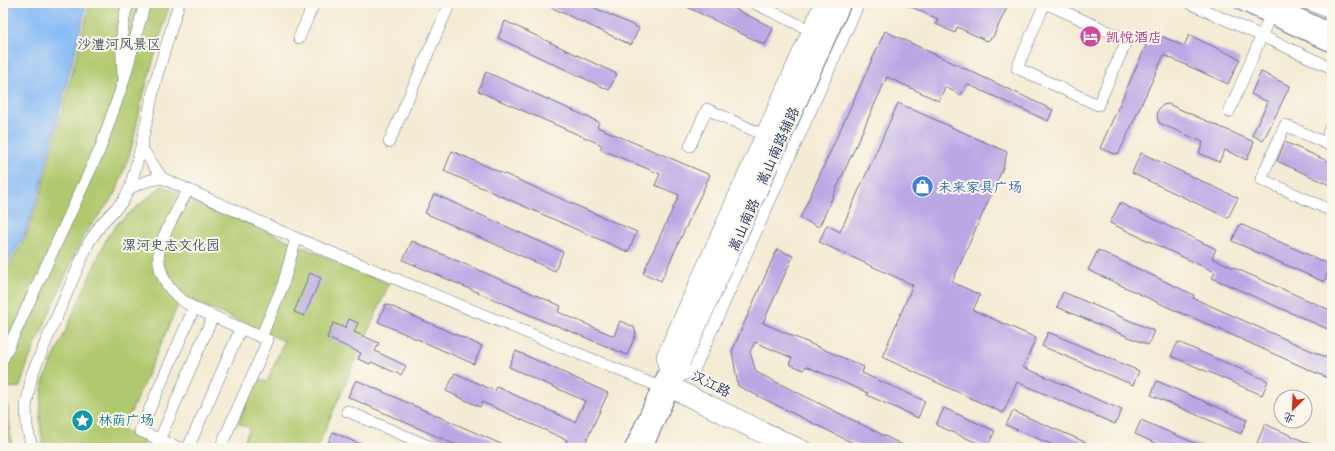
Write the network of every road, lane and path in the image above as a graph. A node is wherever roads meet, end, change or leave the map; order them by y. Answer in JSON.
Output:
{"nodes":[{"id":1,"x":128,"y":3,"type":"edge"},
{"id":2,"x":145,"y":3,"type":"edge"},
{"id":3,"x":179,"y":3,"type":"edge"},
{"id":4,"x":314,"y":3,"type":"edge"},
{"id":5,"x":450,"y":3,"type":"edge"},
{"id":6,"x":754,"y":3,"type":"edge"},
{"id":7,"x":820,"y":3,"type":"edge"},
{"id":8,"x":859,"y":3,"type":"edge"},
{"id":9,"x":1045,"y":3,"type":"edge"},
{"id":10,"x":1189,"y":3,"type":"edge"},
{"id":11,"x":1241,"y":3,"type":"edge"},
{"id":12,"x":1307,"y":3,"type":"edge"},
{"id":13,"x":843,"y":4,"type":"edge"},
{"id":14,"x":1270,"y":10,"type":"edge"},
{"id":15,"x":1332,"y":14,"type":"edge"},
{"id":16,"x":1332,"y":31,"type":"edge"},
{"id":17,"x":818,"y":33,"type":"junction"},
{"id":18,"x":1261,"y":36,"type":"junction"},
{"id":19,"x":298,"y":38,"type":"dead end"},
{"id":20,"x":1332,"y":45,"type":"edge"},
{"id":21,"x":1332,"y":68,"type":"edge"},
{"id":22,"x":124,"y":83,"type":"junction"},
{"id":23,"x":1229,"y":112,"type":"dead end"},
{"id":24,"x":1332,"y":125,"type":"edge"},
{"id":25,"x":771,"y":138,"type":"junction"},
{"id":26,"x":389,"y":142,"type":"dead end"},
{"id":27,"x":1332,"y":145,"type":"edge"},
{"id":28,"x":690,"y":146,"type":"dead end"},
{"id":29,"x":141,"y":147,"type":"junction"},
{"id":30,"x":162,"y":178,"type":"junction"},
{"id":31,"x":130,"y":188,"type":"junction"},
{"id":32,"x":188,"y":190,"type":"junction"},
{"id":33,"x":1332,"y":211,"type":"edge"},
{"id":34,"x":296,"y":238,"type":"junction"},
{"id":35,"x":194,"y":308,"type":"junction"},
{"id":36,"x":213,"y":316,"type":"junction"},
{"id":37,"x":241,"y":328,"type":"junction"},
{"id":38,"x":261,"y":337,"type":"junction"},
{"id":39,"x":3,"y":359,"type":"edge"},
{"id":40,"x":669,"y":383,"type":"junction"},
{"id":41,"x":347,"y":411,"type":"dead end"},
{"id":42,"x":158,"y":444,"type":"edge"},
{"id":43,"x":32,"y":448,"type":"edge"},
{"id":44,"x":180,"y":448,"type":"edge"},
{"id":45,"x":188,"y":448,"type":"edge"},
{"id":46,"x":220,"y":448,"type":"edge"},
{"id":47,"x":433,"y":448,"type":"edge"},
{"id":48,"x":632,"y":448,"type":"edge"},
{"id":49,"x":645,"y":448,"type":"edge"},
{"id":50,"x":783,"y":448,"type":"edge"},
{"id":51,"x":807,"y":448,"type":"edge"}],
"edges":[{"from":1,"to":22,"type":"street"},
{"from":2,"to":22,"type":"street"},
{"from":3,"to":29,"type":"street"},
{"from":4,"to":19,"type":"street"},
{"from":5,"to":26,"type":"street"},
{"from":6,"to":17,"type":"street"},
{"from":7,"to":17,"type":"street","name":"嵩山南路辅路"},
{"from":8,"to":40,"type":"street","name":"嵩山南路辅路"},
{"from":9,"to":9,"type":"street"},
{"from":10,"to":18,"type":"street"},
{"from":11,"to":14,"type":"main road"},
{"from":12,"to":15,"type":"street"},
{"from":13,"to":17,"type":"main road","name":"嵩山南路"},
{"from":14,"to":16,"type":"main road"},
{"from":14,"to":18,"type":"street"},
{"from":14,"to":20,"type":"main road"},
{"from":17,"to":25,"type":"main road","name":"嵩山南路"},
{"from":17,"to":25,"type":"street","name":"嵩山南路辅路"},
{"from":18,"to":21,"type":"street"},
{"from":18,"to":23,"type":"street"},
{"from":22,"to":39,"type":"street"},
{"from":24,"to":27,"type":"street"},
{"from":25,"to":28,"type":"street"},
{"from":25,"to":40,"type":"main road","name":"嵩山南路"},
{"from":25,"to":40,"type":"street","name":"嵩山南路辅路"},
{"from":27,"to":33,"type":"street"},
{"from":29,"to":30,"type":"street"},
{"from":29,"to":31,"type":"street"},
{"from":30,"to":31,"type":"street"},
{"from":30,"to":32,"type":"street"},
{"from":31,"to":43,"type":"street"},
{"from":32,"to":34,"type":"street"},
{"from":32,"to":35,"type":"street"},
{"from":34,"to":38,"type":"street"},
{"from":34,"to":40,"type":"street"},
{"from":35,"to":36,"type":"street"},
{"from":35,"to":42,"type":"street"},
{"from":36,"to":37,"type":"street"},
{"from":36,"to":42,"type":"street"},
{"from":37,"to":38,"type":"street"},
{"from":37,"to":45,"type":"street"},
{"from":38,"to":46,"type":"street"},
{"from":40,"to":48,"type":"main road","name":"嵩山南路"},
{"from":40,"to":49,"type":"main road","name":"嵩山南路"},
{"from":40,"to":50,"type":"street","name":"汉江路"},
{"from":40,"to":51,"type":"street","name":"汉江路"},
{"from":41,"to":47,"type":"street"},
{"from":42,"to":44,"type":"street"}]}
